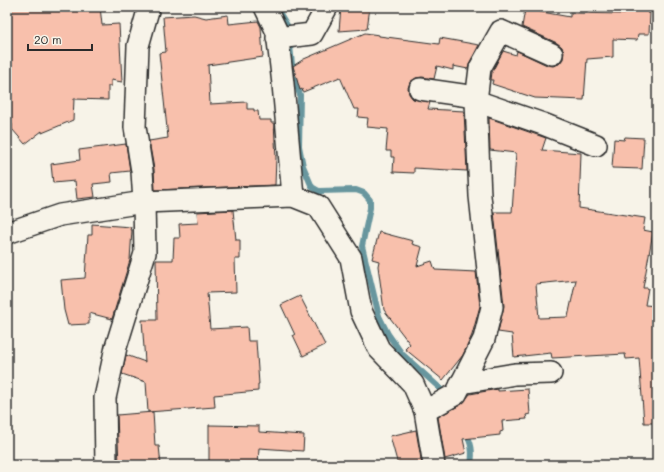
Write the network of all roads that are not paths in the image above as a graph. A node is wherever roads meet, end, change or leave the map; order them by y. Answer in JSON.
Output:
{"nodes":[{"id":1,"x":149,"y":7,"type":"edge"},
{"id":2,"x":265,"y":7,"type":"edge"},
{"id":3,"x":327,"y":7,"type":"edge"},
{"id":4,"x":277,"y":38,"type":"junction"},
{"id":5,"x":552,"y":54,"type":"dead end"},
{"id":6,"x":420,"y":89,"type":"dead end"},
{"id":7,"x":476,"y":99,"type":"junction"},
{"id":8,"x":596,"y":145,"type":"dead end"},
{"id":9,"x":293,"y":196,"type":"junction"},
{"id":10,"x":144,"y":202,"type":"junction"},
{"id":11,"x":7,"y":233,"type":"edge"},
{"id":12,"x":550,"y":373,"type":"dead end"},
{"id":13,"x":461,"y":383,"type":"junction"},
{"id":14,"x":425,"y":411,"type":"junction"},
{"id":15,"x":106,"y":465,"type":"edge"},
{"id":16,"x":434,"y":465,"type":"edge"}],
"edges":[{"from":1,"to":10,"type":"street"},
{"from":2,"to":4,"type":"street"},
{"from":3,"to":4,"type":"street"},
{"from":4,"to":9,"type":"street"},
{"from":5,"to":7,"type":"street"},
{"from":6,"to":7,"type":"street"},
{"from":7,"to":8,"type":"street"},
{"from":7,"to":13,"type":"street"},
{"from":9,"to":10,"type":"street"},
{"from":9,"to":14,"type":"street"},
{"from":10,"to":11,"type":"street"},
{"from":10,"to":15,"type":"street"},
{"from":12,"to":13,"type":"street"},
{"from":13,"to":14,"type":"street"},
{"from":14,"to":16,"type":"street"}]}
